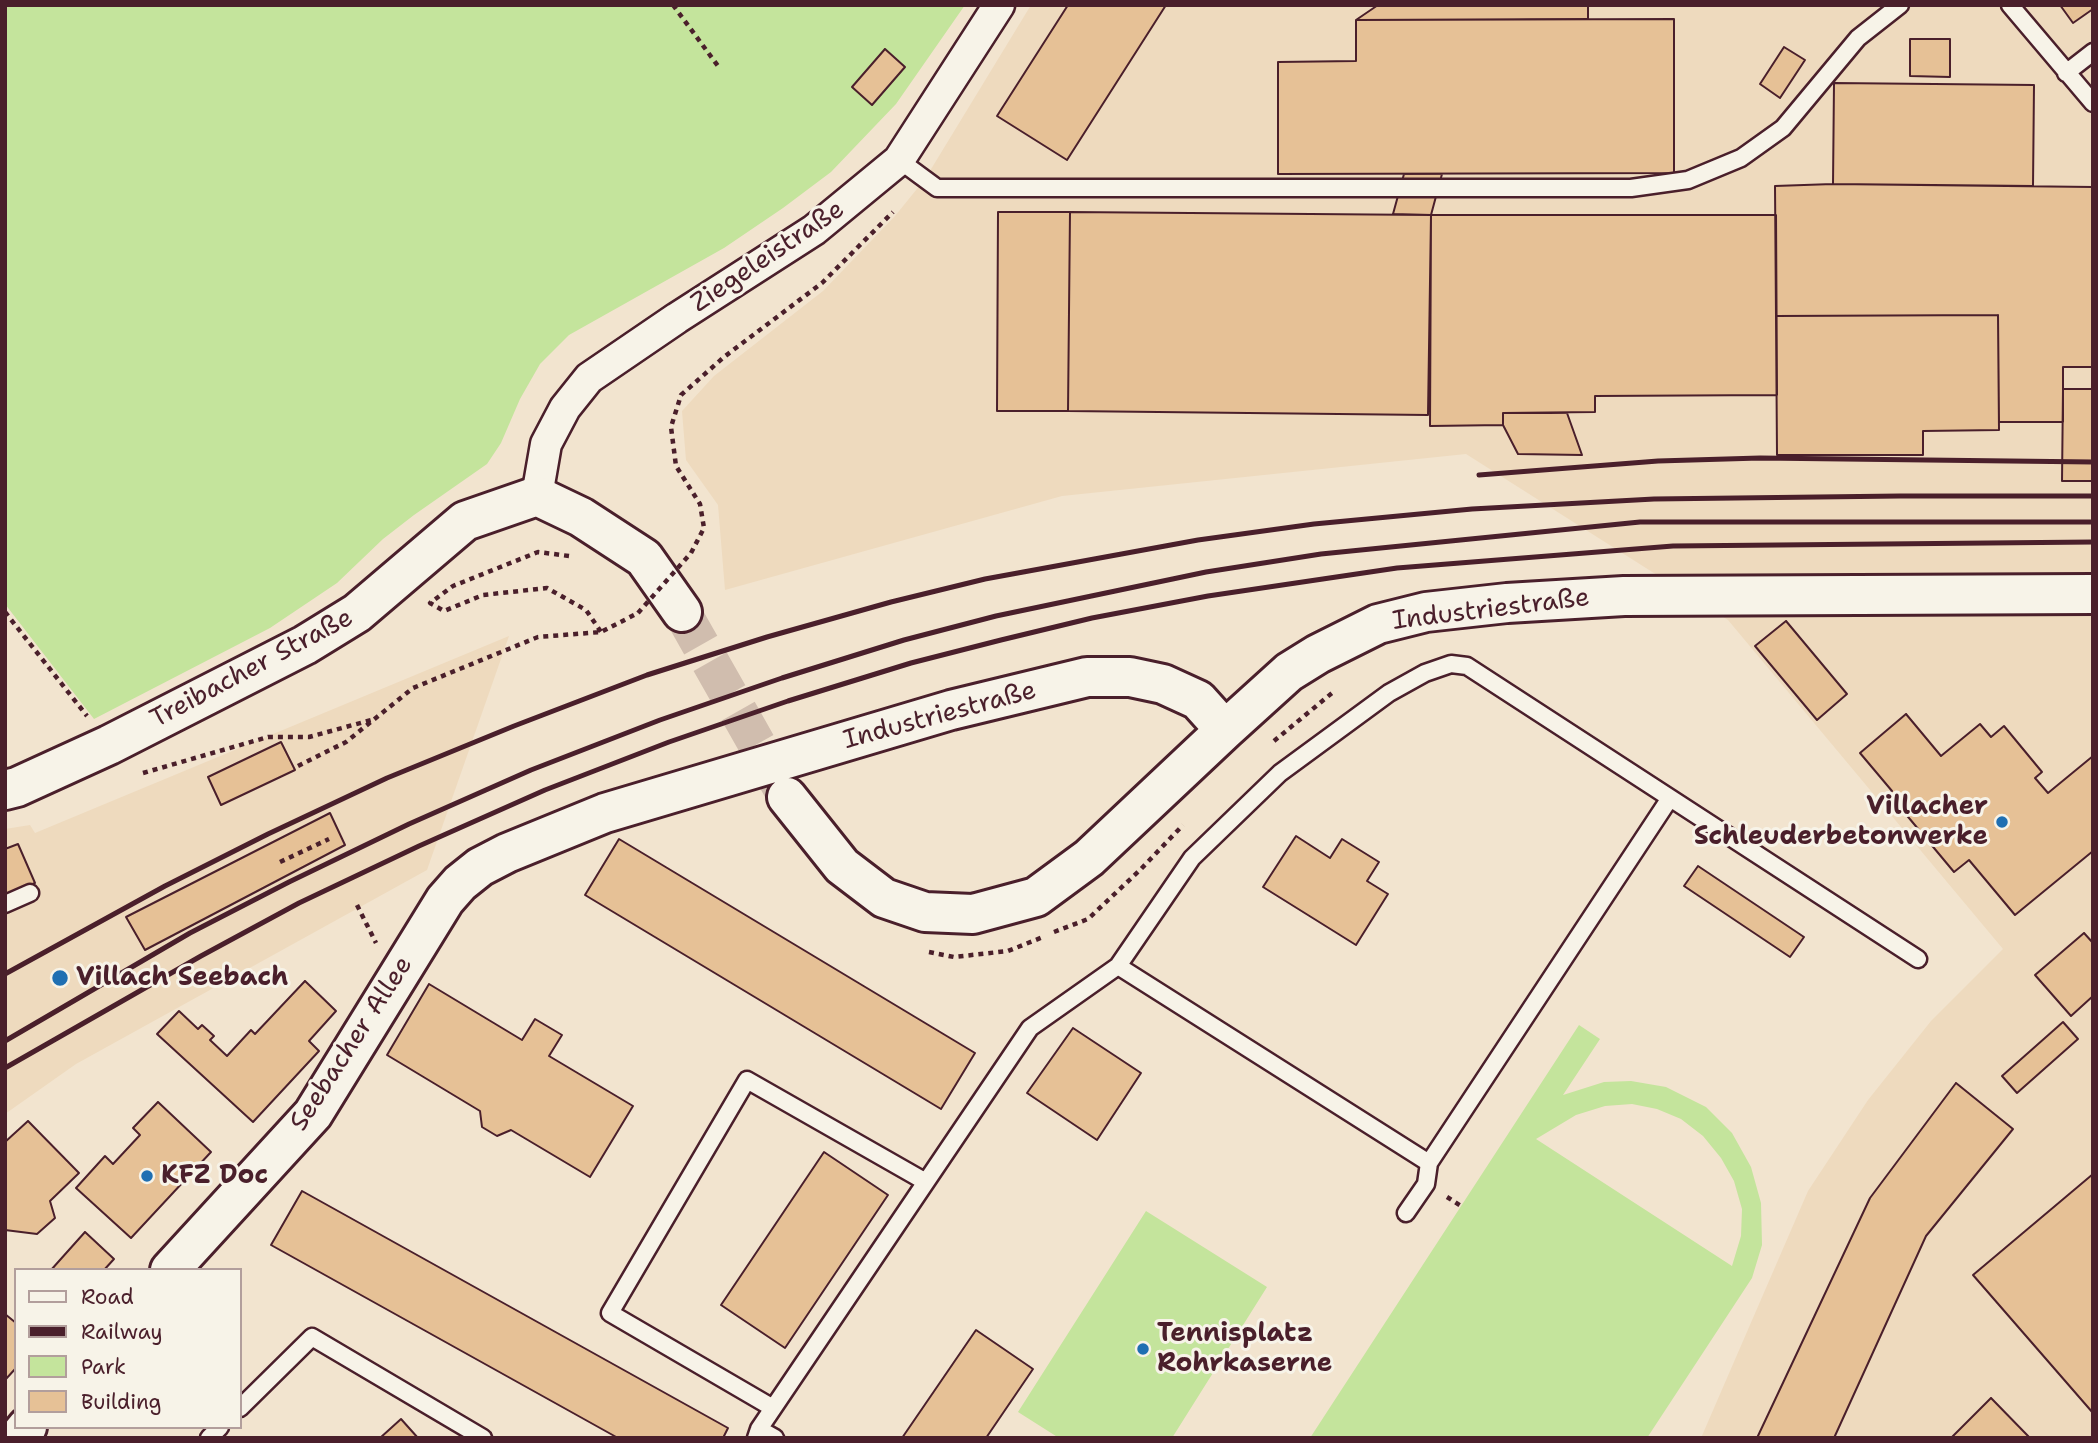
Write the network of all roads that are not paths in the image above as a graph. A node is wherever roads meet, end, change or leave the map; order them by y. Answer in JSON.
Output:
{"nodes":[{"id":1,"x":999,"y":5,"type":"edge"},
{"id":2,"x":1900,"y":5,"type":"edge"},
{"id":3,"x":2010,"y":5,"type":"edge"},
{"id":4,"x":2093,"y":52,"type":"edge"},
{"id":5,"x":2066,"y":73,"type":"junction"},
{"id":6,"x":2093,"y":103,"type":"edge"},
{"id":7,"x":898,"y":160,"type":"junction"},
{"id":8,"x":537,"y":496,"type":"junction"},
{"id":9,"x":2093,"y":594,"type":"edge"},
{"id":10,"x":668,"y":610,"type":"tunnel mouth"},
{"id":11,"x":1225,"y":730,"type":"junction"},
{"id":12,"x":5,"y":790,"type":"edge"},
{"id":13,"x":787,"y":797,"type":"tunnel mouth"},
{"id":14,"x":1670,"y":798,"type":"junction"},
{"id":15,"x":507,"y":853,"type":"joint"},
{"id":16,"x":30,"y":893,"type":"dead end"},
{"id":17,"x":5,"y":904,"type":"edge"},
{"id":18,"x":1918,"y":959,"type":"dead end"},
{"id":19,"x":1118,"y":966,"type":"junction"},
{"id":20,"x":1429,"y":1163,"type":"junction"},
{"id":21,"x":926,"y":1182,"type":"junction"},
{"id":22,"x":1406,"y":1213,"type":"dead end"},
{"id":23,"x":172,"y":1268,"type":"edge"},
{"id":24,"x":242,"y":1406,"type":"edge"},
{"id":25,"x":773,"y":1408,"type":"junction"},
{"id":26,"x":757,"y":1433,"type":"edge"},
{"id":27,"x":483,"y":1438,"type":"edge"},
{"id":28,"x":775,"y":1438,"type":"edge"}],
"edges":[{"from":1,"to":7,"type":"street","name":"Ziegeleistraße"},
{"from":2,"to":7,"type":"lane"},
{"from":3,"to":5,"type":"lane"},
{"from":4,"to":5,"type":"lane"},
{"from":5,"to":6,"type":"lane"},
{"from":7,"to":8,"type":"street","name":"Ziegeleistraße"},
{"from":8,"to":10,"type":"street"},
{"from":8,"to":12,"type":"street","name":"Treibacher Straße"},
{"from":9,"to":11,"type":"street","name":"Industriestraße"},
{"from":11,"to":13,"type":"street"},
{"from":11,"to":15,"type":"street","name":"Industriestraße"},
{"from":14,"to":18,"type":"lane"},
{"from":14,"to":19,"type":"lane"},
{"from":14,"to":20,"type":"lane"},
{"from":15,"to":23,"type":"street","name":"Seebacher Allee"},
{"from":16,"to":17,"type":"lane"},
{"from":19,"to":20,"type":"lane"},
{"from":19,"to":21,"type":"lane"},
{"from":20,"to":22,"type":"lane"},
{"from":21,"to":25,"type":"lane"},
{"from":21,"to":25,"type":"lane"},
{"from":24,"to":27,"type":"lane"},
{"from":25,"to":26,"type":"lane"},
{"from":26,"to":28,"type":"lane"}]}
